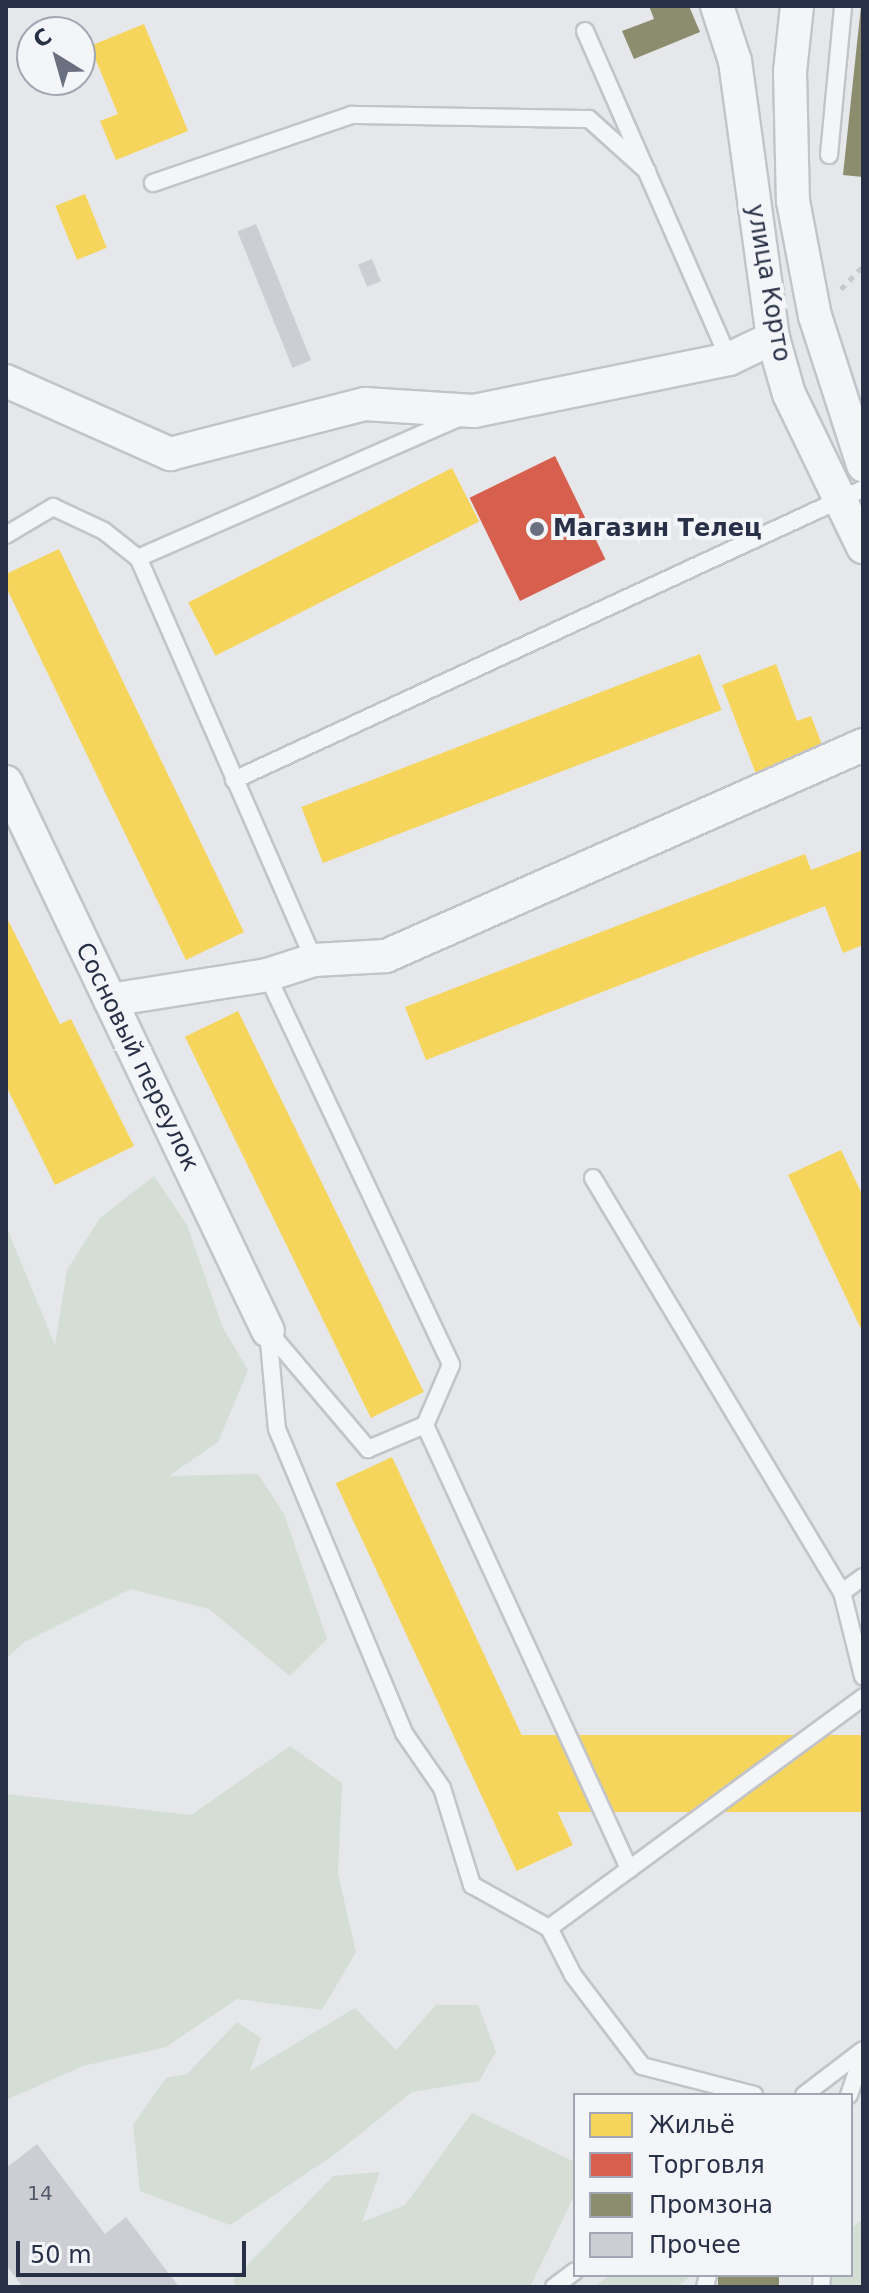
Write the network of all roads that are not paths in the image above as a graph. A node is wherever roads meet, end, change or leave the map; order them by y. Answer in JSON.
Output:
{"nodes":[{"id":1,"x":717,"y":6,"type":"edge"},
{"id":2,"x":797,"y":6,"type":"edge"},
{"id":3,"x":843,"y":6,"type":"edge"},
{"id":4,"x":585,"y":31,"type":"dead end"},
{"id":5,"x":829,"y":155,"type":"dead end"},
{"id":6,"x":647,"y":171,"type":"junction"},
{"id":7,"x":153,"y":183,"type":"dead end"},
{"id":8,"x":773,"y":338,"type":"junction"},
{"id":9,"x":729,"y":359,"type":"junction"},
{"id":10,"x":6,"y":381,"type":"edge"},
{"id":11,"x":474,"y":411,"type":"junction"},
{"id":12,"x":863,"y":465,"type":"edge"},
{"id":13,"x":852,"y":496,"type":"edge"},
{"id":14,"x":6,"y":535,"type":"edge"},
{"id":15,"x":863,"y":547,"type":"edge"},
{"id":16,"x":138,"y":558,"type":"junction"},
{"id":17,"x":863,"y":745,"type":"edge"},
{"id":18,"x":234,"y":780,"type":"junction"},
{"id":19,"x":6,"y":782,"type":"edge"},
{"id":20,"x":314,"y":960,"type":"junction"},
{"id":21,"x":267,"y":975,"type":"junction"},
{"id":22,"x":110,"y":1000,"type":"junction"},
{"id":23,"x":593,"y":1178,"type":"dead end"},
{"id":24,"x":268,"y":1331,"type":"junction"},
{"id":25,"x":425,"y":1425,"type":"junction"},
{"id":26,"x":863,"y":1577,"type":"edge"},
{"id":27,"x":842,"y":1592,"type":"junction"},
{"id":28,"x":863,"y":1676,"type":"edge"},
{"id":29,"x":863,"y":1697,"type":"edge"},
{"id":30,"x":629,"y":1869,"type":"junction"},
{"id":31,"x":549,"y":1928,"type":"junction"},
{"id":32,"x":863,"y":2052,"type":"edge"},
{"id":33,"x":746,"y":2093,"type":"edge"},
{"id":34,"x":807,"y":2093,"type":"edge"},
{"id":35,"x":850,"y":2093,"type":"edge"},
{"id":36,"x":573,"y":2273,"type":"edge"},
{"id":37,"x":554,"y":2287,"type":"edge"}],
"edges":[{"from":1,"to":8,"type":"street","name":"улица Корто"},
{"from":2,"to":12,"type":"street"},
{"from":3,"to":5,"type":"lane"},
{"from":4,"to":6,"type":"lane"},
{"from":6,"to":7,"type":"lane"},
{"from":6,"to":9,"type":"lane"},
{"from":8,"to":9,"type":"street"},
{"from":8,"to":13,"type":"street","name":"улица Корто"},
{"from":9,"to":11,"type":"street"},
{"from":10,"to":11,"type":"street"},
{"from":11,"to":16,"type":"lane"},
{"from":13,"to":15,"type":"street","name":"улица Корто"},
{"from":13,"to":18,"type":"lane"},
{"from":14,"to":16,"type":"lane"},
{"from":16,"to":18,"type":"lane"},
{"from":17,"to":20,"type":"street"},
{"from":18,"to":20,"type":"lane"},
{"from":19,"to":22,"type":"street","name":"Сосновый переулок"},
{"from":20,"to":21,"type":"street"},
{"from":21,"to":22,"type":"street"},
{"from":21,"to":25,"type":"lane"},
{"from":22,"to":24,"type":"street","name":"Сосновый переулок"},
{"from":23,"to":27,"type":"lane"},
{"from":24,"to":25,"type":"lane"},
{"from":24,"to":31,"type":"lane"},
{"from":25,"to":30,"type":"lane"},
{"from":26,"to":27,"type":"lane"},
{"from":27,"to":28,"type":"lane"},
{"from":29,"to":30,"type":"lane"},
{"from":30,"to":31,"type":"lane"},
{"from":31,"to":33,"type":"lane"},
{"from":32,"to":34,"type":"lane"},
{"from":32,"to":35,"type":"lane"},
{"from":36,"to":37,"type":"lane"}]}
